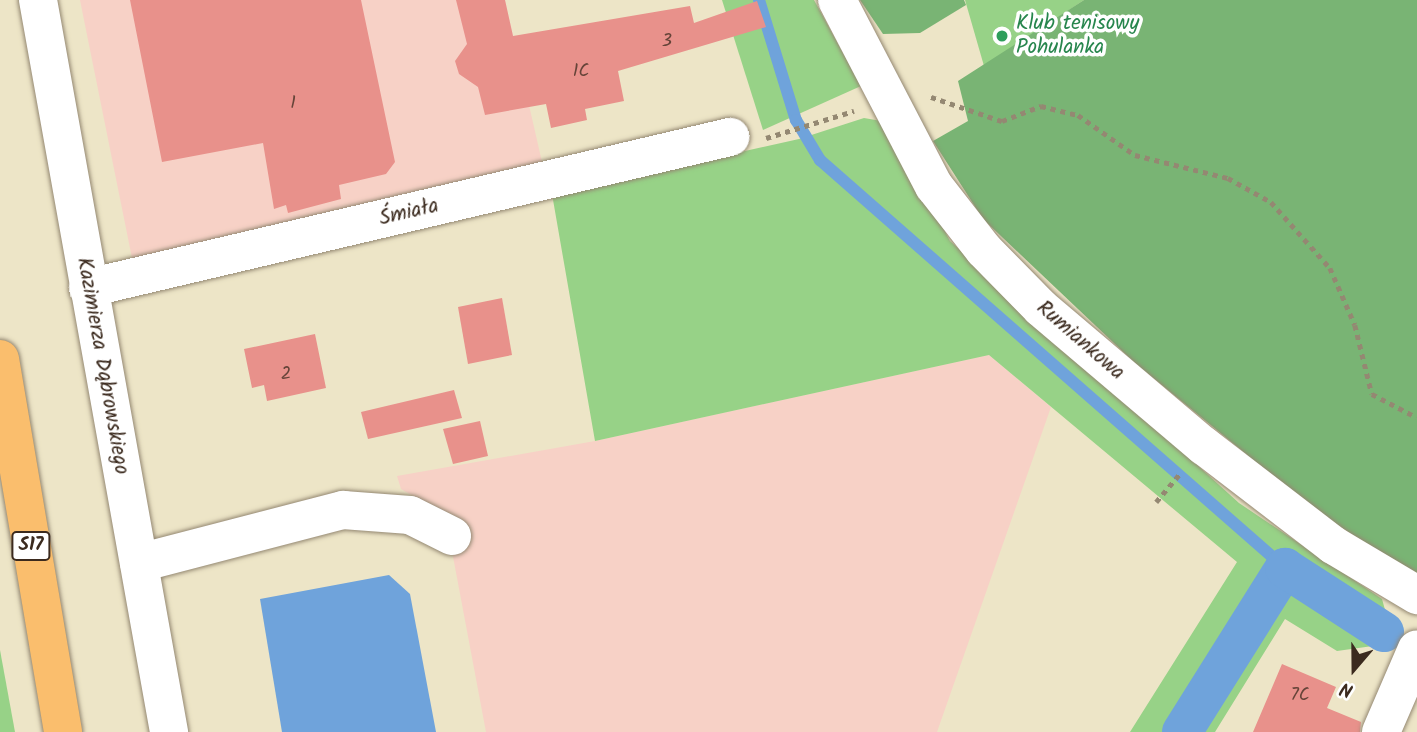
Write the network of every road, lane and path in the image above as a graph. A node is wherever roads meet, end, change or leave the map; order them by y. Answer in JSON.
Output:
{"nodes":[{"id":1,"x":38,"y":0,"type":"edge"},
{"id":2,"x":836,"y":0,"type":"edge"},
{"id":3,"x":889,"y":104,"type":"junction"},
{"id":4,"x":822,"y":117,"type":"dead end"},
{"id":5,"x":730,"y":137,"type":"dead end"},
{"id":6,"x":773,"y":138,"type":"dead end"},
{"id":7,"x":88,"y":288,"type":"junction"},
{"id":8,"x":0,"y":359,"type":"edge"},
{"id":9,"x":1416,"y":416,"type":"edge"},
{"id":10,"x":1417,"y":424,"type":"edge"},
{"id":11,"x":1188,"y":465,"type":"dead end"},
{"id":12,"x":1156,"y":502,"type":"dead end"},
{"id":13,"x":452,"y":536,"type":"dead end"},
{"id":14,"x":139,"y":563,"type":"junction"},
{"id":15,"x":1417,"y":595,"type":"edge"},
{"id":16,"x":1417,"y":649,"type":"edge"},
{"id":17,"x":62,"y":732,"type":"edge"},
{"id":18,"x":169,"y":732,"type":"edge"},
{"id":19,"x":1381,"y":732,"type":"edge"}],
"edges":[{"from":1,"to":7,"type":"street","name":"Kazimierza Dąbrowskiego"},
{"from":2,"to":3,"type":"street","name":"Rumiankowa"},
{"from":3,"to":9,"type":"path"},
{"from":3,"to":15,"type":"street","name":"Rumiankowa"},
{"from":4,"to":6,"type":"path"},
{"from":5,"to":7,"type":"street","name":"Śmiała"},
{"from":7,"to":14,"type":"street","name":"Kazimierza Dąbrowskiego"},
{"from":8,"to":17,"type":"highway","number":"S17"},
{"from":9,"to":10,"type":"path"},
{"from":11,"to":12,"type":"path"},
{"from":13,"to":14,"type":"street"},
{"from":14,"to":18,"type":"street","name":"Kazimierza Dąbrowskiego"},
{"from":16,"to":19,"type":"street"}]}
